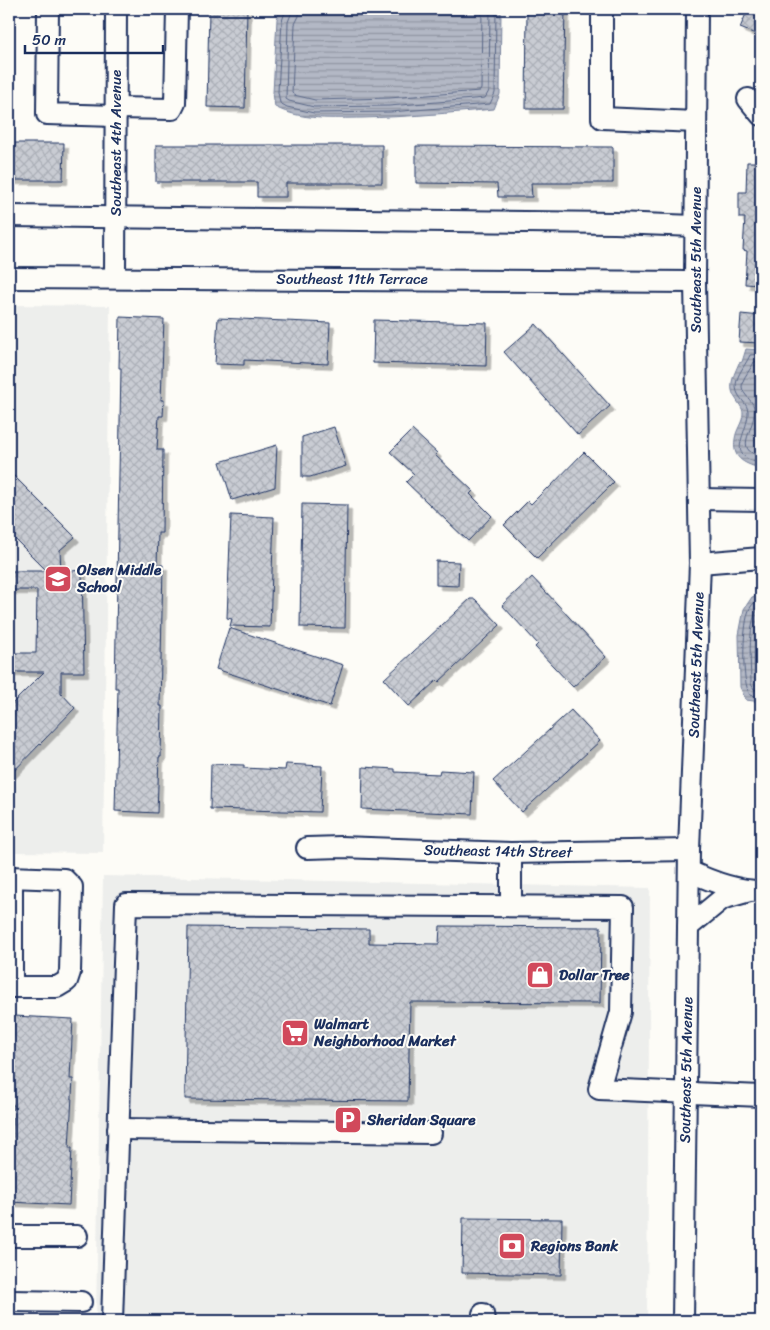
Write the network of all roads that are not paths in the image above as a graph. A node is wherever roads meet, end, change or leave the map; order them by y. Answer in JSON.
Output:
{"nodes":[{"id":1,"x":48,"y":9,"type":"edge"},
{"id":2,"x":116,"y":9,"type":"edge"},
{"id":3,"x":177,"y":9,"type":"edge"},
{"id":4,"x":602,"y":9,"type":"edge"},
{"id":5,"x":697,"y":9,"type":"edge"},
{"id":6,"x":748,"y":99,"type":"dead end"},
{"id":7,"x":116,"y":112,"type":"junction"},
{"id":8,"x":761,"y":115,"type":"edge"},
{"id":9,"x":696,"y":122,"type":"junction"},
{"id":10,"x":9,"y":216,"type":"edge"},
{"id":11,"x":115,"y":218,"type":"junction"},
{"id":12,"x":695,"y":226,"type":"junction"},
{"id":13,"x":9,"y":278,"type":"edge"},
{"id":14,"x":115,"y":278,"type":"junction"},
{"id":15,"x":694,"y":282,"type":"junction"},
{"id":16,"x":699,"y":499,"type":"junction"},
{"id":17,"x":761,"y":500,"type":"edge"},
{"id":18,"x":761,"y":558,"type":"edge"},
{"id":19,"x":700,"y":563,"type":"junction"},
{"id":20,"x":307,"y":848,"type":"dead end"},
{"id":21,"x":689,"y":850,"type":"junction"},
{"id":22,"x":511,"y":853,"type":"junction"},
{"id":23,"x":689,"y":871,"type":"junction"},
{"id":24,"x":10,"y":877,"type":"edge"},
{"id":25,"x":756,"y":891,"type":"edge"},
{"id":26,"x":511,"y":905,"type":"junction"},
{"id":27,"x":688,"y":928,"type":"junction"},
{"id":28,"x":10,"y":987,"type":"edge"},
{"id":29,"x":686,"y":1093,"type":"junction"},
{"id":30,"x":761,"y":1096,"type":"edge"},
{"id":31,"x":118,"y":1129,"type":"junction"},
{"id":32,"x":431,"y":1133,"type":"dead end"},
{"id":33,"x":9,"y":1236,"type":"edge"},
{"id":34,"x":77,"y":1236,"type":"dead end"},
{"id":35,"x":9,"y":1301,"type":"edge"},
{"id":36,"x":81,"y":1302,"type":"dead end"},
{"id":37,"x":112,"y":1321,"type":"edge"},
{"id":38,"x":683,"y":1321,"type":"edge"}],
"edges":[{"from":1,"to":7,"type":"street"},
{"from":2,"to":7,"type":"street","name":"Southeast 4th Avenue"},
{"from":3,"to":7,"type":"street"},
{"from":4,"to":9,"type":"street"},
{"from":5,"to":9,"type":"street","name":"Southeast 5th Avenue"},
{"from":6,"to":8,"type":"street"},
{"from":7,"to":11,"type":"street","name":"Southeast 4th Avenue"},
{"from":9,"to":12,"type":"street","name":"Southeast 5th Avenue"},
{"from":10,"to":11,"type":"street"},
{"from":11,"to":12,"type":"street"},
{"from":11,"to":14,"type":"street","name":"Southeast 4th Avenue"},
{"from":12,"to":15,"type":"street","name":"Southeast 5th Avenue"},
{"from":13,"to":14,"type":"street","name":"Southeast 11th Terrace"},
{"from":14,"to":15,"type":"street","name":"Southeast 11th Terrace"},
{"from":15,"to":16,"type":"street","name":"Southeast 5th Avenue"},
{"from":16,"to":17,"type":"street"},
{"from":16,"to":19,"type":"street","name":"Southeast 5th Avenue"},
{"from":18,"to":19,"type":"street"},
{"from":19,"to":21,"type":"street","name":"Southeast 5th Avenue"},
{"from":20,"to":22,"type":"street","name":"Southeast 14th Street"},
{"from":21,"to":22,"type":"street","name":"Southeast 14th Street"},
{"from":21,"to":23,"type":"street","name":"Southeast 5th Avenue"},
{"from":22,"to":26,"type":"street"},
{"from":23,"to":25,"type":"street"},
{"from":23,"to":27,"type":"street","name":"Southeast 5th Avenue"},
{"from":24,"to":28,"type":"street"},
{"from":24,"to":28,"type":"street"},
{"from":25,"to":27,"type":"street"},
{"from":26,"to":29,"type":"street"},
{"from":26,"to":31,"type":"street"},
{"from":27,"to":29,"type":"street","name":"Southeast 5th Avenue"},
{"from":29,"to":30,"type":"street"},
{"from":29,"to":38,"type":"street","name":"Southeast 5th Avenue"},
{"from":31,"to":32,"type":"street"},
{"from":31,"to":37,"type":"street"},
{"from":33,"to":34,"type":"street"},
{"from":35,"to":36,"type":"street"}]}
